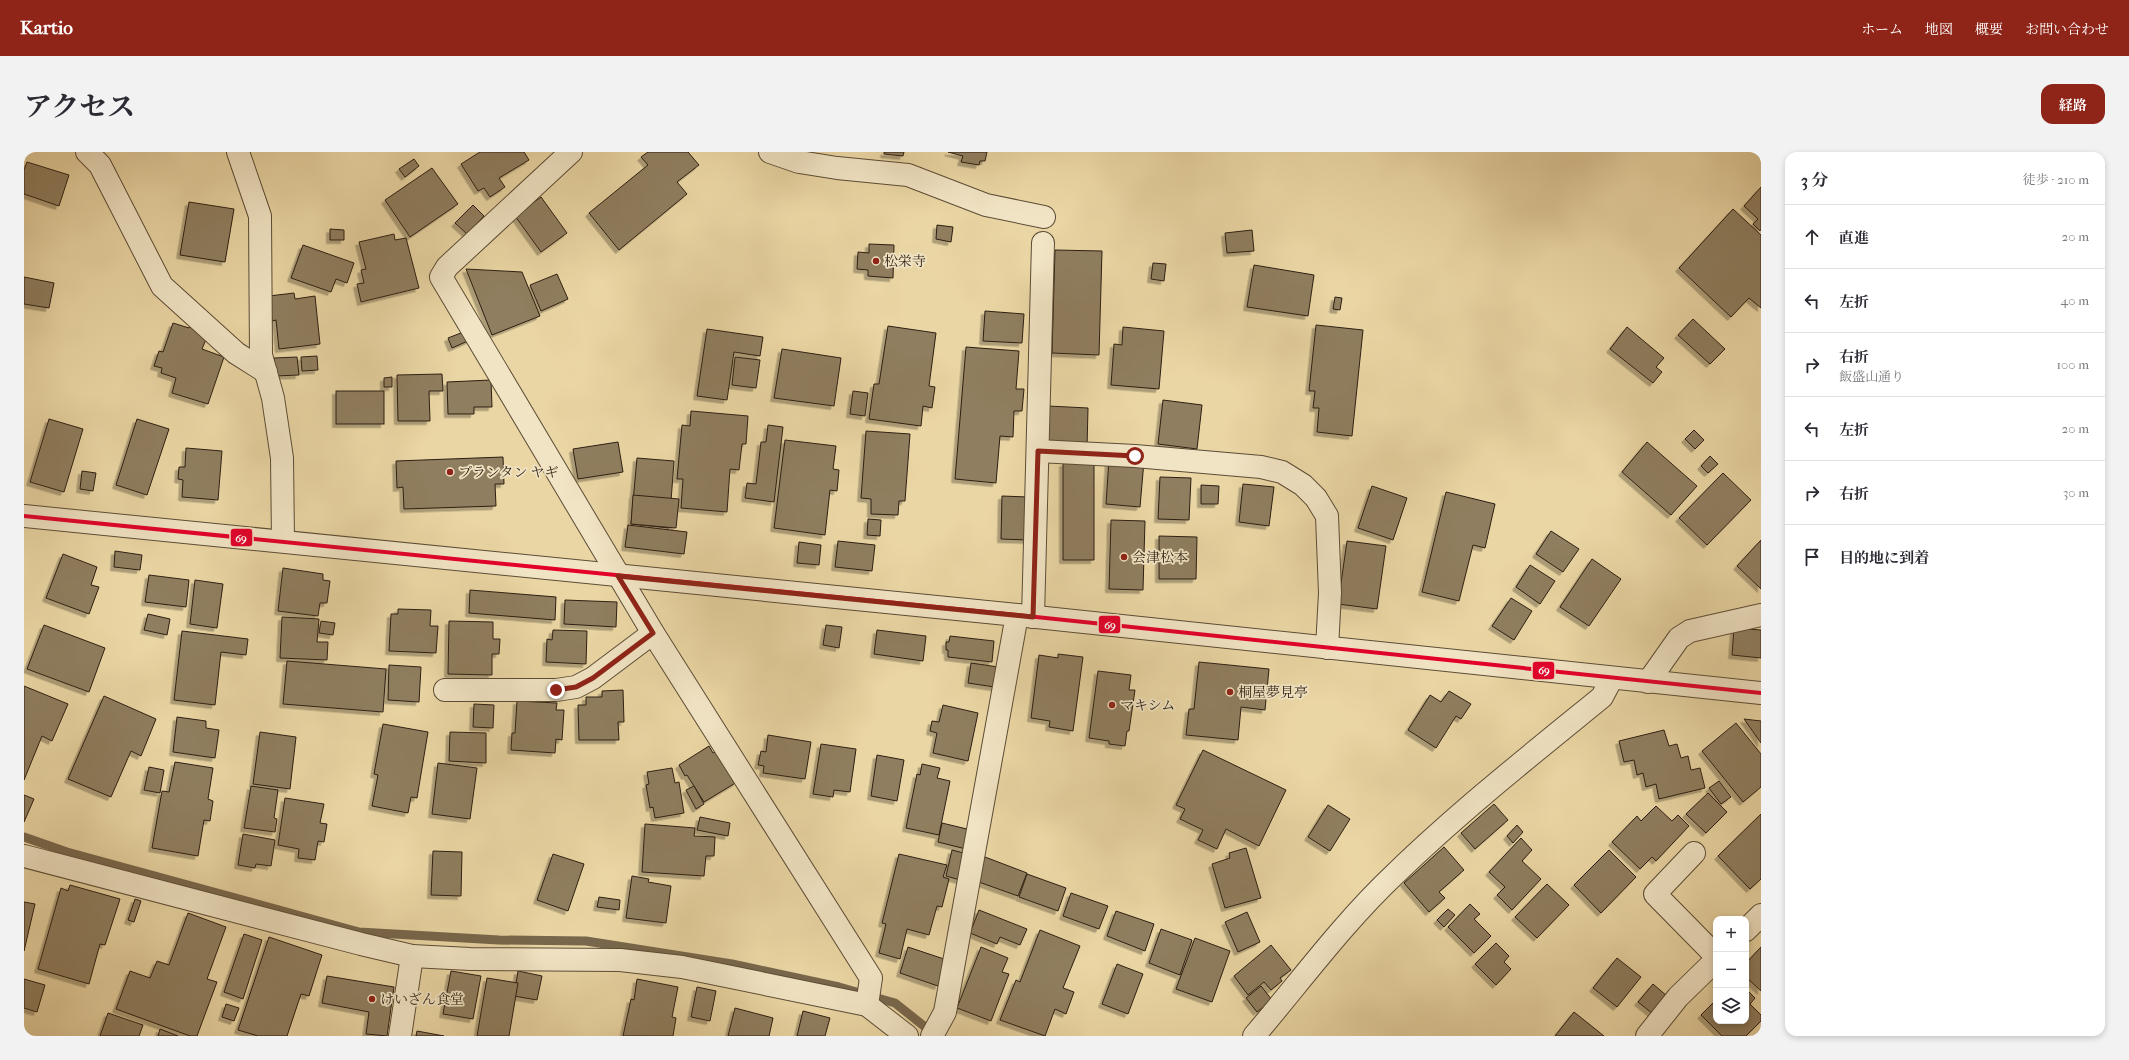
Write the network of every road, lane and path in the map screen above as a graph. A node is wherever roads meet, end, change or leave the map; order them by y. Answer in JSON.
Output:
{"nodes":[{"id":1,"x":87,"y":152,"type":"edge"},
{"id":2,"x":238,"y":152,"type":"edge"},
{"id":3,"x":571,"y":152,"type":"edge"},
{"id":4,"x":770,"y":152,"type":"edge"},
{"id":5,"x":1044,"y":217,"type":"dead end"},
{"id":6,"x":1043,"y":243,"type":"dead end"},
{"id":7,"x":266,"y":372,"type":"junction"},
{"id":8,"x":1038,"y":451,"type":"junction"},
{"id":9,"x":24,"y":516,"type":"edge"},
{"id":10,"x":283,"y":541,"type":"junction"},
{"id":11,"x":618,"y":576,"type":"junction"},
{"id":12,"x":1761,"y":615,"type":"edge"},
{"id":13,"x":1025,"y":616,"type":"junction"},
{"id":14,"x":653,"y":633,"type":"junction"},
{"id":15,"x":1327,"y":648,"type":"junction"},
{"id":16,"x":1612,"y":678,"type":"junction"},
{"id":17,"x":1648,"y":682,"type":"junction"},
{"id":18,"x":445,"y":690,"type":"dead end"},
{"id":19,"x":1761,"y":694,"type":"edge"},
{"id":20,"x":1694,"y":853,"type":"dead end"},
{"id":21,"x":24,"y":856,"type":"edge"},
{"id":22,"x":1761,"y":915,"type":"edge"},
{"id":23,"x":1749,"y":927,"type":"edge"},
{"id":24,"x":1713,"y":953,"type":"edge"},
{"id":25,"x":412,"y":956,"type":"junction"},
{"id":26,"x":1713,"y":963,"type":"edge"},
{"id":27,"x":867,"y":1005,"type":"junction"},
{"id":28,"x":400,"y":1036,"type":"edge"},
{"id":29,"x":908,"y":1036,"type":"edge"},
{"id":30,"x":932,"y":1036,"type":"edge"},
{"id":31,"x":1254,"y":1036,"type":"edge"},
{"id":32,"x":1647,"y":1036,"type":"edge"}],
"edges":[{"from":1,"to":7,"type":"street"},
{"from":2,"to":7,"type":"street"},
{"from":3,"to":11,"type":"street"},
{"from":4,"to":5,"type":"street"},
{"from":6,"to":8,"type":"street"},
{"from":7,"to":10,"type":"street"},
{"from":8,"to":13,"type":"street"},
{"from":8,"to":15,"type":"street"},
{"from":9,"to":10,"type":"street"},
{"from":10,"to":11,"type":"street"},
{"from":11,"to":13,"type":"street"},
{"from":11,"to":14,"type":"street"},
{"from":12,"to":17,"type":"street"},
{"from":13,"to":15,"type":"street"},
{"from":13,"to":30,"type":"street"},
{"from":14,"to":18,"type":"street"},
{"from":14,"to":27,"type":"street"},
{"from":15,"to":16,"type":"street"},
{"from":16,"to":17,"type":"street"},
{"from":16,"to":31,"type":"street"},
{"from":17,"to":19,"type":"street"},
{"from":20,"to":24,"type":"street"},
{"from":21,"to":25,"type":"street"},
{"from":22,"to":23,"type":"street"},
{"from":25,"to":27,"type":"street"},
{"from":25,"to":28,"type":"street"},
{"from":26,"to":32,"type":"street"},
{"from":27,"to":29,"type":"street"}]}
